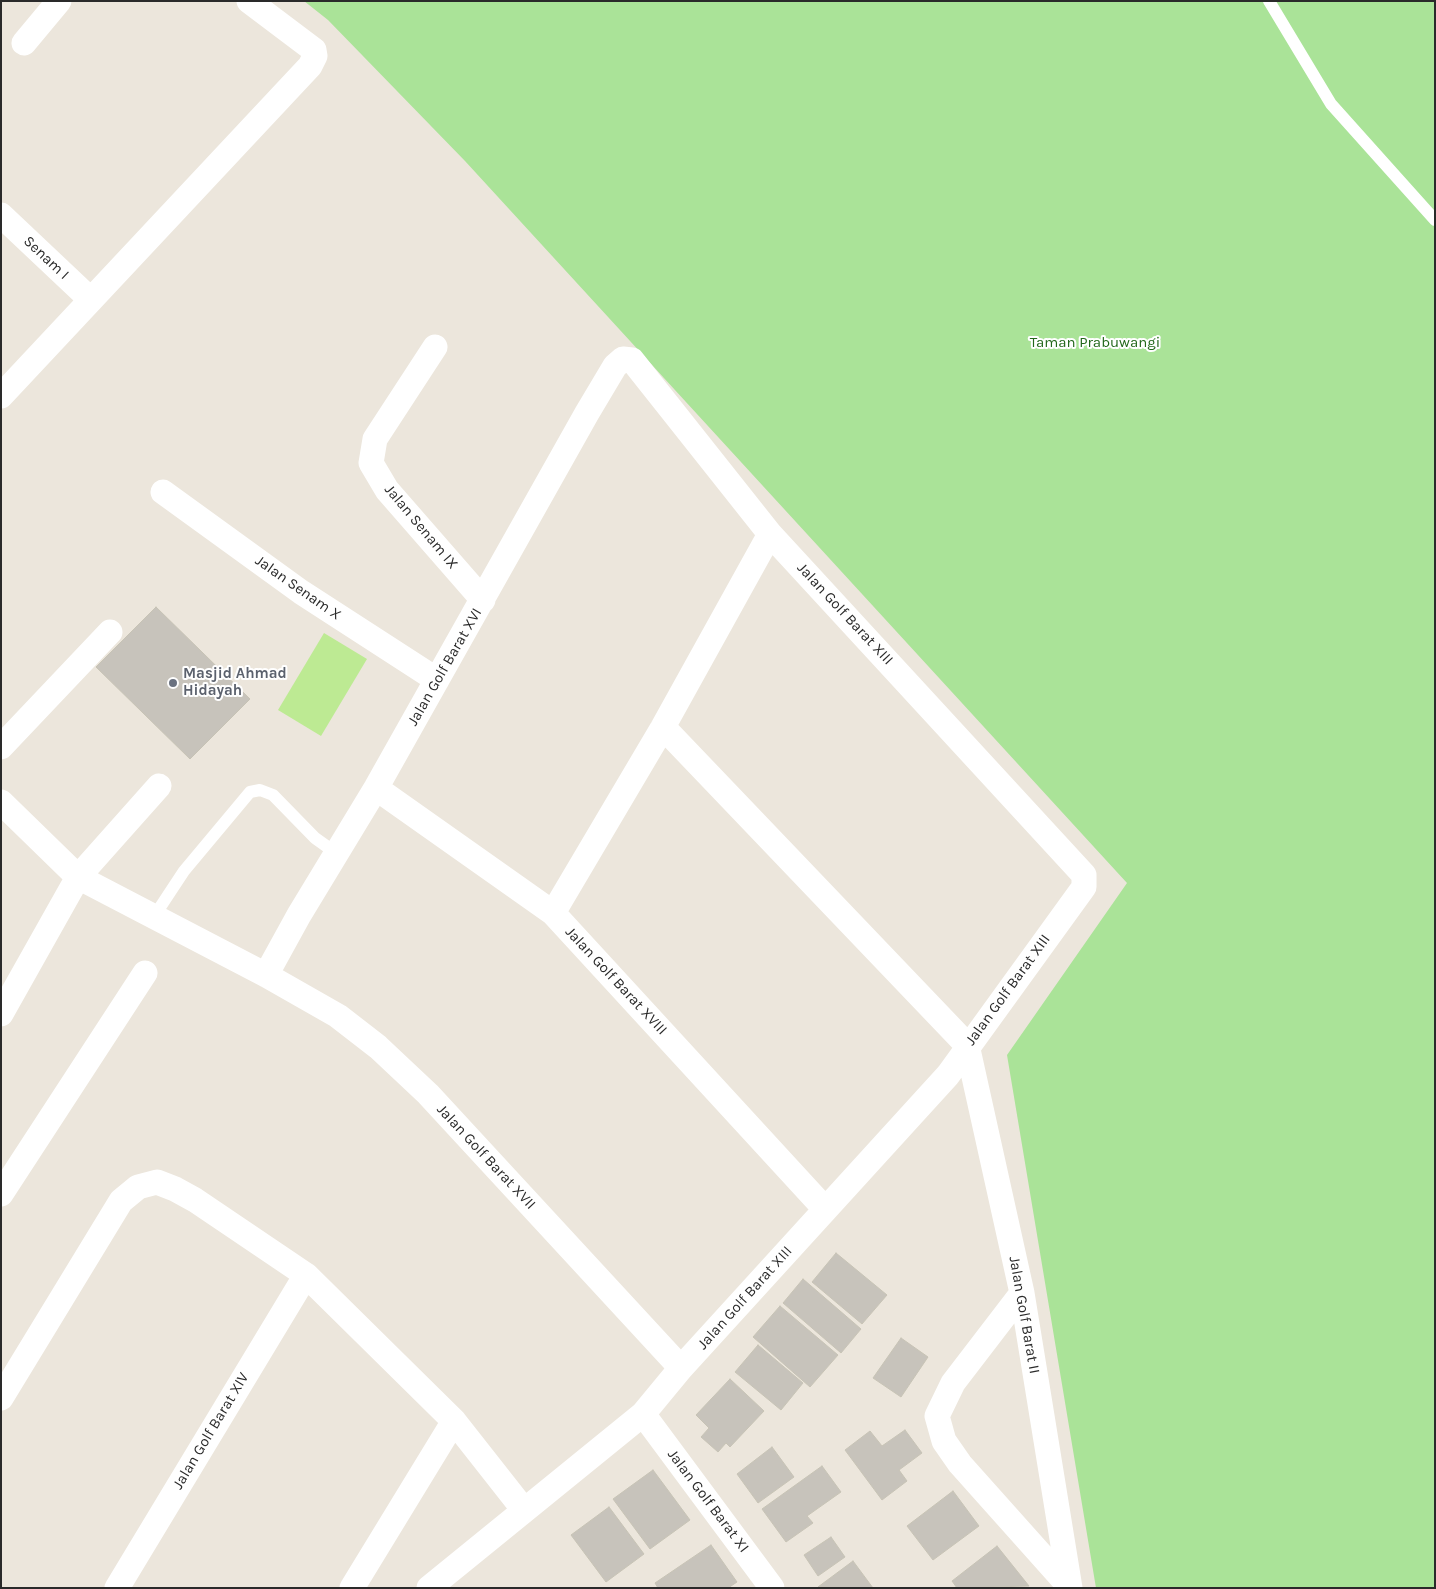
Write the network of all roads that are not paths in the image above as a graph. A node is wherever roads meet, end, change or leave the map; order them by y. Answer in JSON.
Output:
{"nodes":[{"id":1,"x":59,"y":1,"type":"edge"},
{"id":2,"x":249,"y":1,"type":"edge"},
{"id":3,"x":1269,"y":1,"type":"edge"},
{"id":4,"x":24,"y":43,"type":"dead end"},
{"id":5,"x":1,"y":215,"type":"edge"},
{"id":6,"x":1435,"y":220,"type":"edge"},
{"id":7,"x":91,"y":300,"type":"junction"},
{"id":8,"x":435,"y":346,"type":"dead end"},
{"id":9,"x":623,"y":359,"type":"joint"},
{"id":10,"x":1,"y":396,"type":"edge"},
{"id":11,"x":163,"y":492,"type":"dead end"},
{"id":12,"x":770,"y":534,"type":"junction"},
{"id":13,"x":483,"y":600,"type":"junction"},
{"id":14,"x":110,"y":632,"type":"dead end"},
{"id":15,"x":437,"y":680,"type":"junction"},
{"id":16,"x":662,"y":728,"type":"junction"},
{"id":17,"x":1,"y":747,"type":"edge"},
{"id":18,"x":159,"y":786,"type":"dead end"},
{"id":19,"x":376,"y":788,"type":"junction"},
{"id":20,"x":1,"y":802,"type":"edge"},
{"id":21,"x":336,"y":853,"type":"junction"},
{"id":22,"x":78,"y":877,"type":"junction"},
{"id":23,"x":553,"y":913,"type":"junction"},
{"id":24,"x":153,"y":918,"type":"junction"},
{"id":25,"x":145,"y":973,"type":"dead end"},
{"id":26,"x":266,"y":975,"type":"junction"},
{"id":27,"x":1,"y":1014,"type":"edge"},
{"id":28,"x":967,"y":1045,"type":"junction"},
{"id":29,"x":1,"y":1194,"type":"edge"},
{"id":30,"x":825,"y":1209,"type":"junction"},
{"id":31,"x":306,"y":1275,"type":"junction"},
{"id":32,"x":1022,"y":1293,"type":"junction"},
{"id":33,"x":681,"y":1368,"type":"junction"},
{"id":34,"x":1,"y":1398,"type":"edge"},
{"id":35,"x":643,"y":1414,"type":"junction"},
{"id":36,"x":454,"y":1421,"type":"junction"},
{"id":37,"x":524,"y":1510,"type":"junction"},
{"id":38,"x":1069,"y":1587,"type":"edge"},
{"id":39,"x":117,"y":1588,"type":"edge"},
{"id":40,"x":352,"y":1588,"type":"edge"},
{"id":41,"x":429,"y":1588,"type":"edge"},
{"id":42,"x":772,"y":1588,"type":"edge"}],
"edges":[{"from":1,"to":4,"type":"street"},
{"from":2,"to":7,"type":"street"},
{"from":3,"to":6,"type":"lane"},
{"from":5,"to":7,"type":"street","name":"Senam I"},
{"from":7,"to":10,"type":"street"},
{"from":8,"to":13,"type":"street","name":"Jalan Senam IX"},
{"from":9,"to":12,"type":"street","name":"Jalan Golf Barat XIII"},
{"from":9,"to":13,"type":"street","name":"Jalan Golf Barat XVI"},
{"from":11,"to":15,"type":"street","name":"Jalan Senam X"},
{"from":12,"to":16,"type":"street"},
{"from":12,"to":28,"type":"street","name":"Jalan Golf Barat XIII"},
{"from":13,"to":15,"type":"street","name":"Jalan Golf Barat XVI"},
{"from":14,"to":17,"type":"street"},
{"from":15,"to":19,"type":"street","name":"Jalan Golf Barat XVI"},
{"from":16,"to":23,"type":"street"},
{"from":16,"to":28,"type":"street"},
{"from":18,"to":22,"type":"street"},
{"from":19,"to":21,"type":"street","name":"Jalan Golf Barat XVI"},
{"from":19,"to":23,"type":"street","name":"Jalan Golf Barat XVIII"},
{"from":20,"to":22,"type":"street","name":"Jalan Golf Barat XVII"},
{"from":21,"to":24,"type":"lane"},
{"from":21,"to":26,"type":"street","name":"Jalan Golf Barat XVI"},
{"from":22,"to":24,"type":"street","name":"Jalan Golf Barat XVII"},
{"from":22,"to":27,"type":"street"},
{"from":23,"to":30,"type":"street","name":"Jalan Golf Barat XVIII"},
{"from":24,"to":26,"type":"street","name":"Jalan Golf Barat XVII"},
{"from":25,"to":29,"type":"street"},
{"from":26,"to":33,"type":"street","name":"Jalan Golf Barat XVII"},
{"from":28,"to":30,"type":"street","name":"Jalan Golf Barat XIII"},
{"from":28,"to":32,"type":"street","name":"Jalan Golf Barat II"},
{"from":30,"to":33,"type":"street","name":"Jalan Golf Barat XIII"},
{"from":31,"to":34,"type":"street"},
{"from":31,"to":36,"type":"street"},
{"from":31,"to":39,"type":"street","name":"Jalan Golf Barat XIV"},
{"from":32,"to":38,"type":"street","name":"Jalan Golf Barat II"},
{"from":32,"to":38,"type":"street"},
{"from":33,"to":35,"type":"street","name":"Jalan Golf Barat XIII"},
{"from":35,"to":37,"type":"street","name":"Jalan Golf Barat XIII"},
{"from":35,"to":42,"type":"street","name":"Jalan Golf Barat XI"},
{"from":36,"to":37,"type":"street"},
{"from":36,"to":40,"type":"street"},
{"from":37,"to":41,"type":"street","name":"Jalan Golf Barat XIII"}]}
